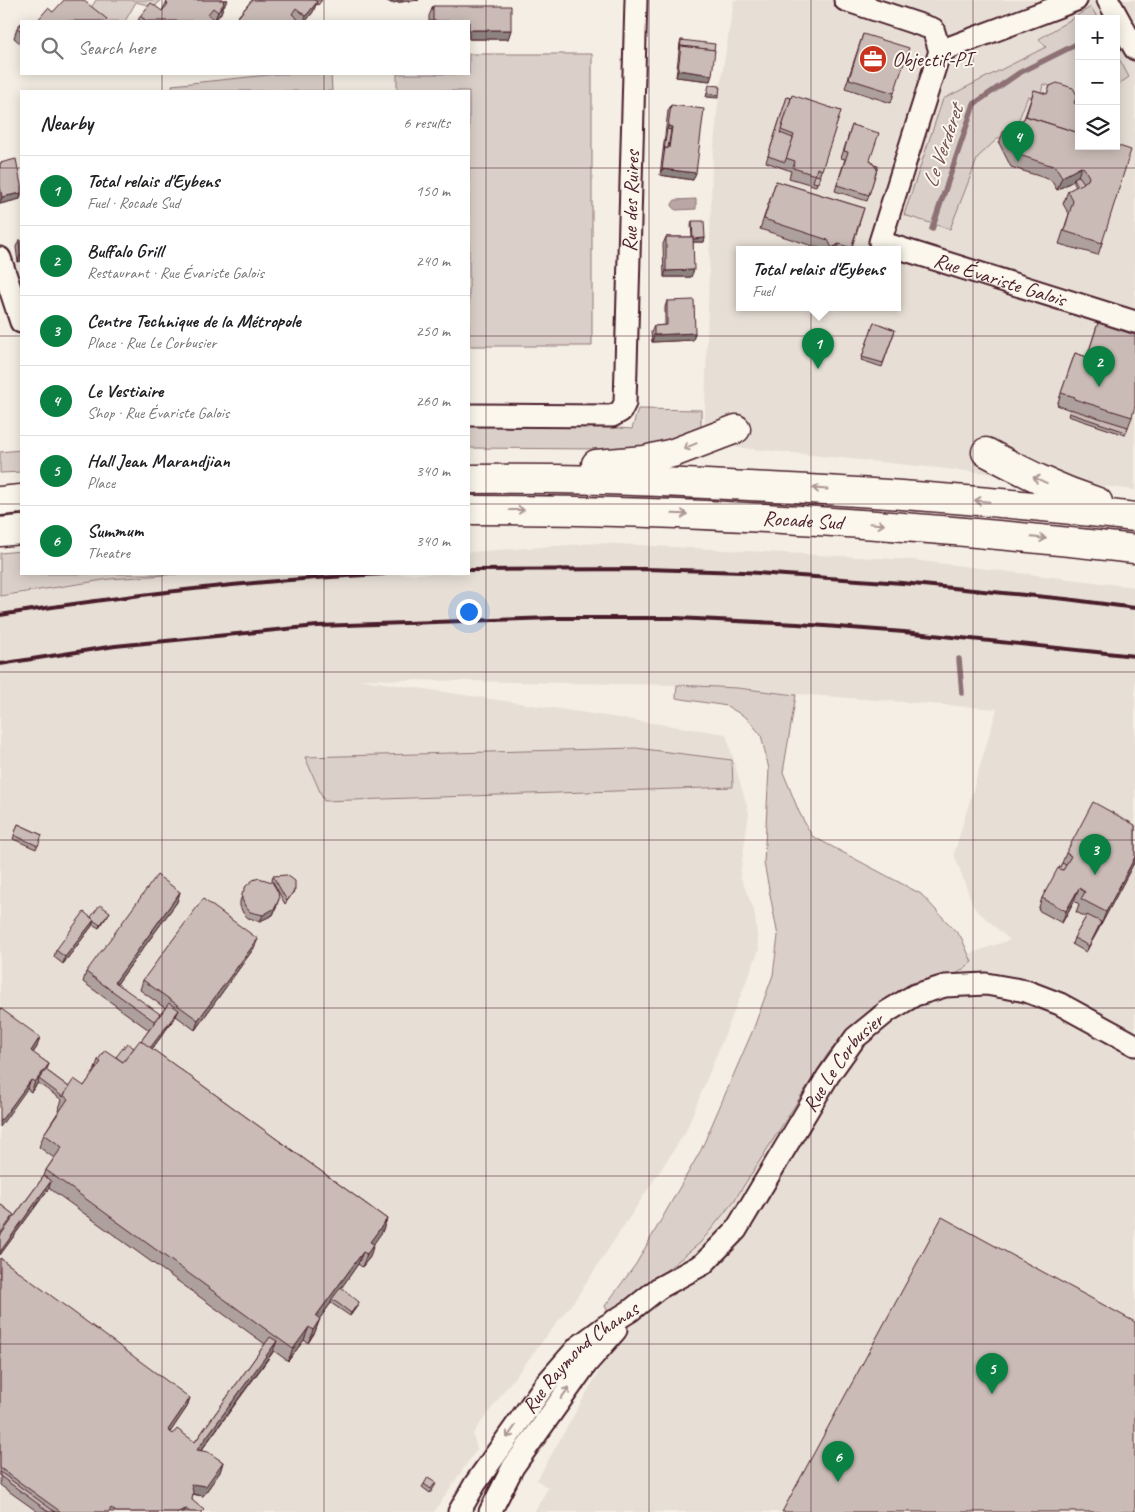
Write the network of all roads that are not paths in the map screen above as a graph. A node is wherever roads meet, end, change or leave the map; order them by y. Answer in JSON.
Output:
{"nodes":[{"id":1,"x":636,"y":0,"type":"edge"},
{"id":2,"x":845,"y":0,"type":"edge"},
{"id":3,"x":1076,"y":0,"type":"edge"},
{"id":4,"x":1111,"y":7,"type":"edge"},
{"id":5,"x":1132,"y":44,"type":"edge"},
{"id":6,"x":940,"y":51,"type":"junction"},
{"id":7,"x":893,"y":246,"type":"edge"},
{"id":8,"x":901,"y":249,"type":"edge"},
{"id":9,"x":0,"y":258,"type":"edge"},
{"id":10,"x":20,"y":319,"type":"edge"},
{"id":11,"x":1135,"y":322,"type":"edge"},
{"id":12,"x":470,"y":415,"type":"edge"},
{"id":13,"x":736,"y":429,"type":"dead end"},
{"id":14,"x":986,"y":452,"type":"dead end"},
{"id":15,"x":470,"y":472,"type":"edge"},
{"id":16,"x":470,"y":479,"type":"edge"},
{"id":17,"x":20,"y":499,"type":"edge"},
{"id":18,"x":0,"y":501,"type":"edge"},
{"id":19,"x":470,"y":510,"type":"edge"},
{"id":20,"x":1135,"y":515,"type":"edge"},
{"id":21,"x":20,"y":530,"type":"edge"},
{"id":22,"x":0,"y":532,"type":"edge"},
{"id":23,"x":1135,"y":549,"type":"edge"},
{"id":24,"x":1135,"y":1045,"type":"edge"},
{"id":25,"x":630,"y":1311,"type":"junction"},
{"id":26,"x":459,"y":1512,"type":"edge"},
{"id":27,"x":490,"y":1512,"type":"edge"}],
"edges":[{"from":1,"to":12,"type":"street","name":"Rue des Ruires"},
{"from":2,"to":6,"type":"street"},
{"from":3,"to":6,"type":"street"},
{"from":4,"to":5,"type":"street"},
{"from":6,"to":7,"type":"street","name":"Rue Évariste Galois"},
{"from":8,"to":11,"type":"street","name":"Rue Évariste Galois"},
{"from":9,"to":10,"type":"street"},
{"from":13,"to":15,"type":"highway","one_way":true},
{"from":20,"to":14,"type":"highway","one_way":true},
{"from":20,"to":16,"type":"highway","name":"Rocade Sud","one_way":true},
{"from":17,"to":18,"type":"highway"},
{"from":19,"to":23,"type":"highway","name":"Rocade Sud","one_way":true},
{"from":21,"to":22,"type":"highway"},
{"from":24,"to":25,"type":"street","name":"Rue Le Corbusier"},
{"from":25,"to":26,"type":"street","name":"Rue Raymond Chanas","one_way":true},
{"from":27,"to":25,"type":"street","name":"Rue Raymond Chanas","one_way":true}]}
